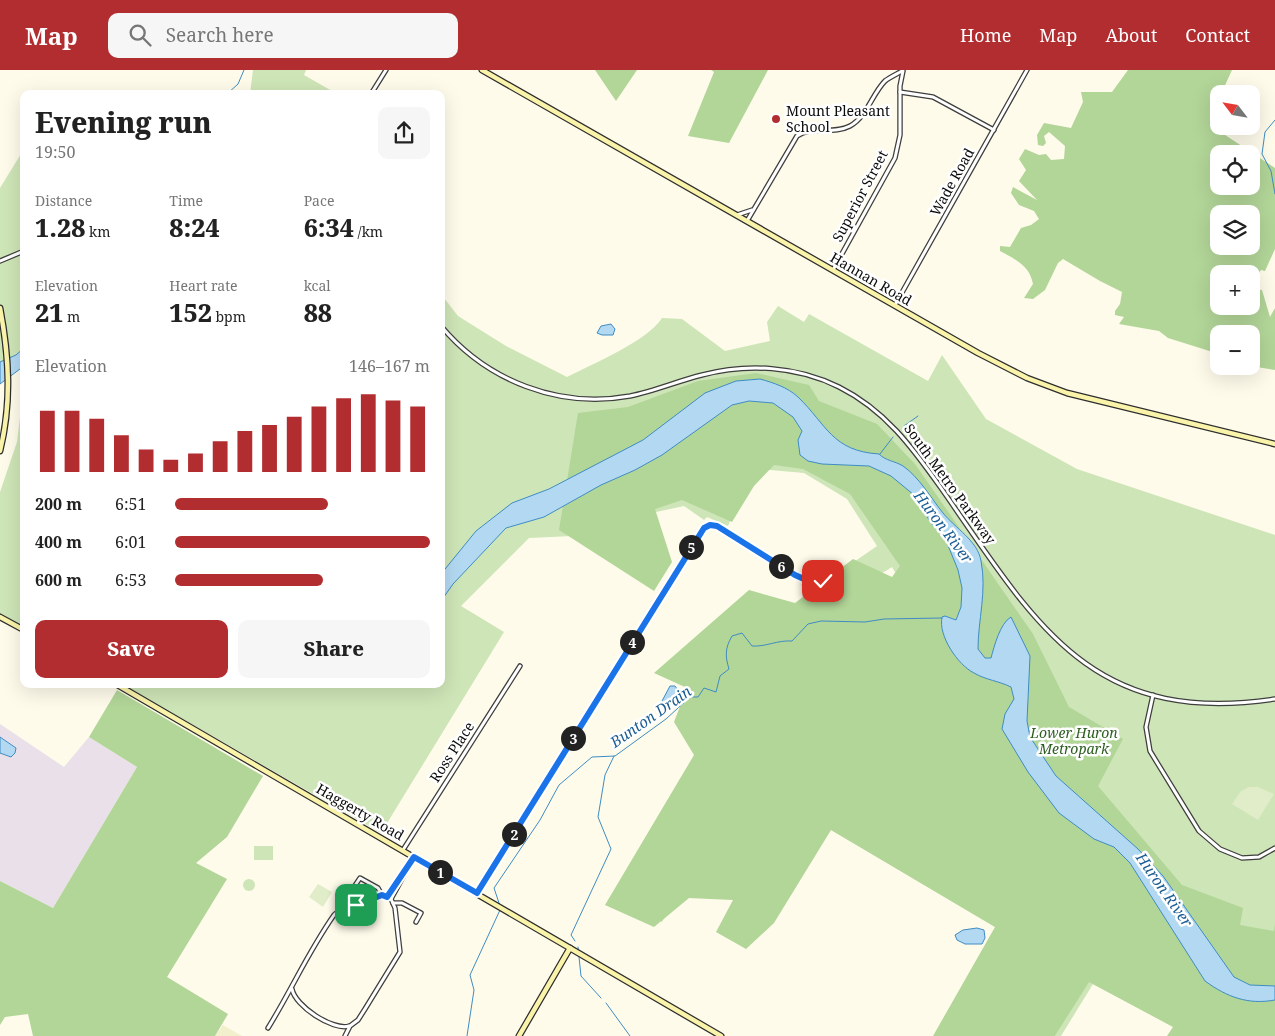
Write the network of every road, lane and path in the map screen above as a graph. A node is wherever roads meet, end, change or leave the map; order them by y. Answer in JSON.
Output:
{"nodes":[{"id":1,"x":386,"y":70,"type":"edge"},
{"id":2,"x":482,"y":70,"type":"edge"},
{"id":3,"x":1027,"y":70,"type":"edge"},
{"id":4,"x":903,"y":71,"type":"edge"},
{"id":5,"x":374,"y":90,"type":"edge"},
{"id":6,"x":900,"y":92,"type":"junction"},
{"id":7,"x":994,"y":130,"type":"junction"},
{"id":8,"x":752,"y":210,"type":"junction"},
{"id":9,"x":736,"y":215,"type":"junction"},
{"id":10,"x":747,"y":221,"type":"junction"},
{"id":11,"x":20,"y":253,"type":"edge"},
{"id":12,"x":0,"y":261,"type":"edge"},
{"id":13,"x":833,"y":270,"type":"junction"},
{"id":14,"x":896,"y":305,"type":"junction"},
{"id":15,"x":0,"y":308,"type":"edge"},
{"id":16,"x":445,"y":330,"type":"edge"},
{"id":17,"x":1275,"y":444,"type":"edge"},
{"id":18,"x":0,"y":450,"type":"edge"},
{"id":19,"x":804,"y":579,"type":"junction"},
{"id":20,"x":0,"y":617,"type":"edge"},
{"id":21,"x":20,"y":628,"type":"edge"},
{"id":22,"x":520,"y":666,"type":"dead end"},
{"id":23,"x":123,"y":688,"type":"edge"},
{"id":24,"x":1153,"y":695,"type":"junction"},
{"id":25,"x":1275,"y":699,"type":"edge"},
{"id":26,"x":1275,"y":848,"type":"edge"},
{"id":27,"x":403,"y":850,"type":"junction"},
{"id":28,"x":414,"y":857,"type":"junction"},
{"id":29,"x":402,"y":876,"type":"junction"},
{"id":30,"x":354,"y":887,"type":"dead end"},
{"id":31,"x":477,"y":893,"type":"junction"},
{"id":32,"x":382,"y":895,"type":"junction"},
{"id":33,"x":387,"y":897,"type":"junction"},
{"id":34,"x":392,"y":901,"type":"junction"},
{"id":35,"x":416,"y":922,"type":"dead end"},
{"id":36,"x":570,"y":948,"type":"junction"},
{"id":37,"x":292,"y":989,"type":"junction"},
{"id":38,"x":350,"y":1026,"type":"junction"},
{"id":39,"x":268,"y":1028,"type":"dead end"},
{"id":40,"x":345,"y":1036,"type":"edge"},
{"id":41,"x":519,"y":1036,"type":"edge"},
{"id":42,"x":721,"y":1036,"type":"edge"}],
"edges":[{"from":1,"to":5,"type":"street"},
{"from":2,"to":9,"type":"street","name":"Hannan Road"},
{"from":3,"to":7,"type":"street","name":"Wade Road"},
{"from":4,"to":6,"type":"street","name":"Superior Street"},
{"from":4,"to":8,"type":"street"},
{"from":6,"to":7,"type":"street"},
{"from":6,"to":13,"type":"street","name":"Superior Street"},
{"from":7,"to":14,"type":"street","name":"Wade Road"},
{"from":8,"to":9,"type":"street"},
{"from":8,"to":10,"type":"street"},
{"from":9,"to":10,"type":"street","name":"Hannan Road"},
{"from":10,"to":13,"type":"street","name":"Hannan Road"},
{"from":11,"to":12,"type":"street"},
{"from":13,"to":14,"type":"street","name":"Hannan Road"},
{"from":14,"to":17,"type":"street","name":"Hannan Road"},
{"from":15,"to":18,"type":"street"},
{"from":16,"to":24,"type":"street","name":"South Metro Parkway"},
{"from":19,"to":19,"type":"street"},
{"from":19,"to":31,"type":"street"},
{"from":20,"to":21,"type":"street"},
{"from":22,"to":27,"type":"street","name":"Ross Place"},
{"from":23,"to":27,"type":"street","name":"Haggerty Road"},
{"from":24,"to":25,"type":"street","name":"South Metro Parkway"},
{"from":24,"to":26,"type":"street"},
{"from":27,"to":28,"type":"street","name":"Haggerty Road"},
{"from":28,"to":29,"type":"street"},
{"from":28,"to":31,"type":"street","name":"Haggerty Road"},
{"from":29,"to":33,"type":"street"},
{"from":29,"to":34,"type":"street"},
{"from":30,"to":32,"type":"street"},
{"from":31,"to":36,"type":"street","name":"Haggerty Road"},
{"from":32,"to":33,"type":"street"},
{"from":32,"to":37,"type":"street"},
{"from":33,"to":34,"type":"street"},
{"from":34,"to":35,"type":"street"},
{"from":34,"to":38,"type":"street"},
{"from":36,"to":41,"type":"street"},
{"from":36,"to":42,"type":"street","name":"Haggerty Road"},
{"from":37,"to":38,"type":"street"},
{"from":37,"to":39,"type":"street"},
{"from":38,"to":40,"type":"street"}]}
